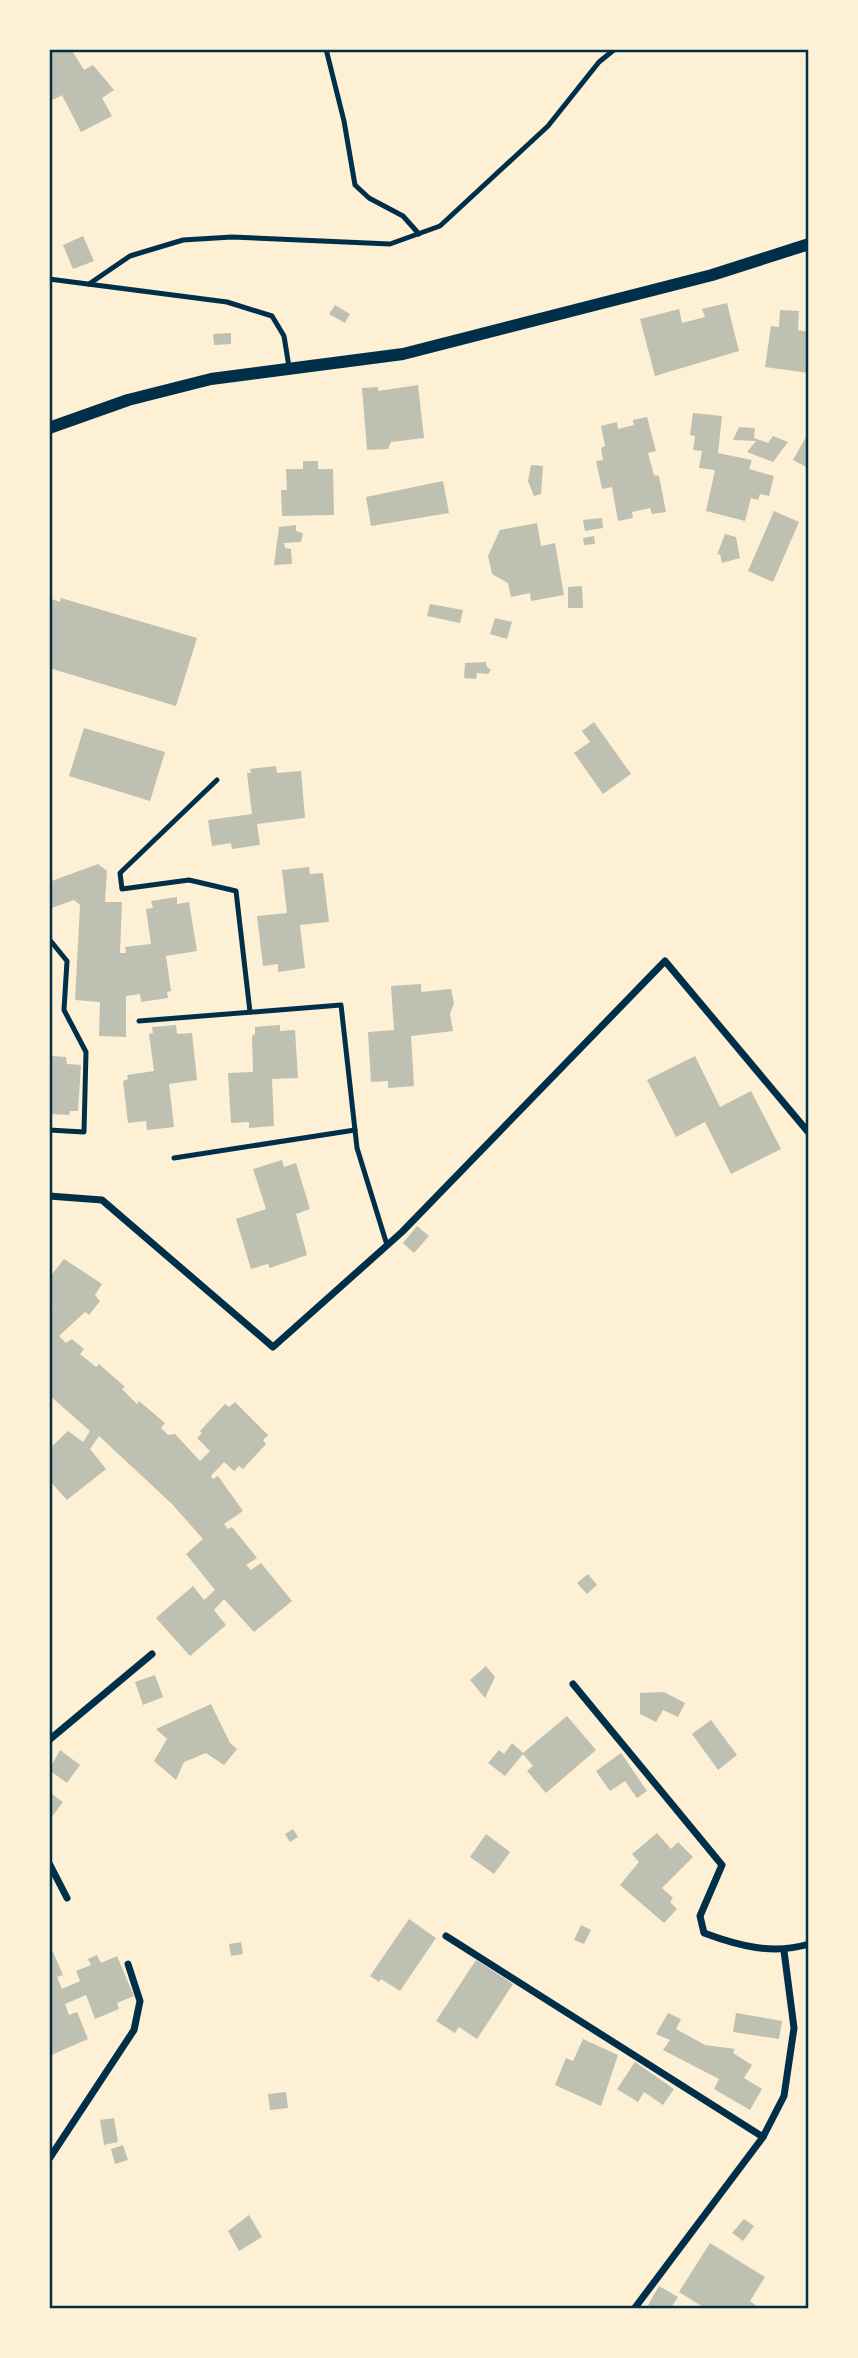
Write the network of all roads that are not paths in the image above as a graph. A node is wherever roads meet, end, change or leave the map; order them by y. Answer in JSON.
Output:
{"nodes":[{"id":1,"x":326,"y":49,"type":"edge"},
{"id":2,"x":615,"y":49,"type":"edge"},
{"id":3,"x":419,"y":234,"type":"junction"},
{"id":4,"x":809,"y":244,"type":"edge"},
{"id":5,"x":49,"y":279,"type":"edge"},
{"id":6,"x":89,"y":284,"type":"junction"},
{"id":7,"x":290,"y":370,"type":"junction"},
{"id":8,"x":49,"y":428,"type":"edge"},
{"id":9,"x":217,"y":780,"type":"dead end"},
{"id":10,"x":49,"y":939,"type":"edge"},
{"id":11,"x":250,"y":1012,"type":"junction"},
{"id":12,"x":139,"y":1021,"type":"dead end"},
{"id":13,"x":49,"y":1130,"type":"edge"},
{"id":14,"x":355,"y":1130,"type":"junction"},
{"id":15,"x":809,"y":1133,"type":"edge"},
{"id":16,"x":174,"y":1158,"type":"dead end"},
{"id":17,"x":49,"y":1196,"type":"edge"},
{"id":18,"x":387,"y":1245,"type":"junction"},
{"id":19,"x":152,"y":1654,"type":"dead end"},
{"id":20,"x":573,"y":1684,"type":"dead end"},
{"id":21,"x":49,"y":1740,"type":"edge"},
{"id":22,"x":49,"y":1863,"type":"edge"},
{"id":23,"x":68,"y":1898,"type":"dead end"},
{"id":24,"x":446,"y":1936,"type":"dead end"},
{"id":25,"x":809,"y":1944,"type":"edge"},
{"id":26,"x":785,"y":1951,"type":"junction"},
{"id":27,"x":128,"y":1964,"type":"dead end"},
{"id":28,"x":763,"y":2137,"type":"junction"},
{"id":29,"x":52,"y":2147,"type":"edge"},
{"id":30,"x":49,"y":2159,"type":"edge"},
{"id":31,"x":634,"y":2309,"type":"edge"}],
"edges":[{"from":1,"to":3,"type":"lane"},
{"from":2,"to":3,"type":"lane"},
{"from":3,"to":6,"type":"lane"},
{"from":4,"to":7,"type":"street"},
{"from":5,"to":6,"type":"lane"},
{"from":6,"to":7,"type":"lane"},
{"from":7,"to":8,"type":"street"},
{"from":9,"to":11,"type":"lane"},
{"from":10,"to":13,"type":"lane"},
{"from":11,"to":12,"type":"lane"},
{"from":11,"to":14,"type":"lane"},
{"from":14,"to":16,"type":"lane"},
{"from":14,"to":18,"type":"lane"},
{"from":15,"to":18,"type":"street"},
{"from":17,"to":18,"type":"street"},
{"from":19,"to":21,"type":"street"},
{"from":20,"to":26,"type":"street"},
{"from":22,"to":23,"type":"street"},
{"from":24,"to":28,"type":"street"},
{"from":25,"to":26,"type":"street"},
{"from":26,"to":28,"type":"street"},
{"from":27,"to":29,"type":"street"},
{"from":28,"to":31,"type":"street"},
{"from":29,"to":30,"type":"street"}]}
